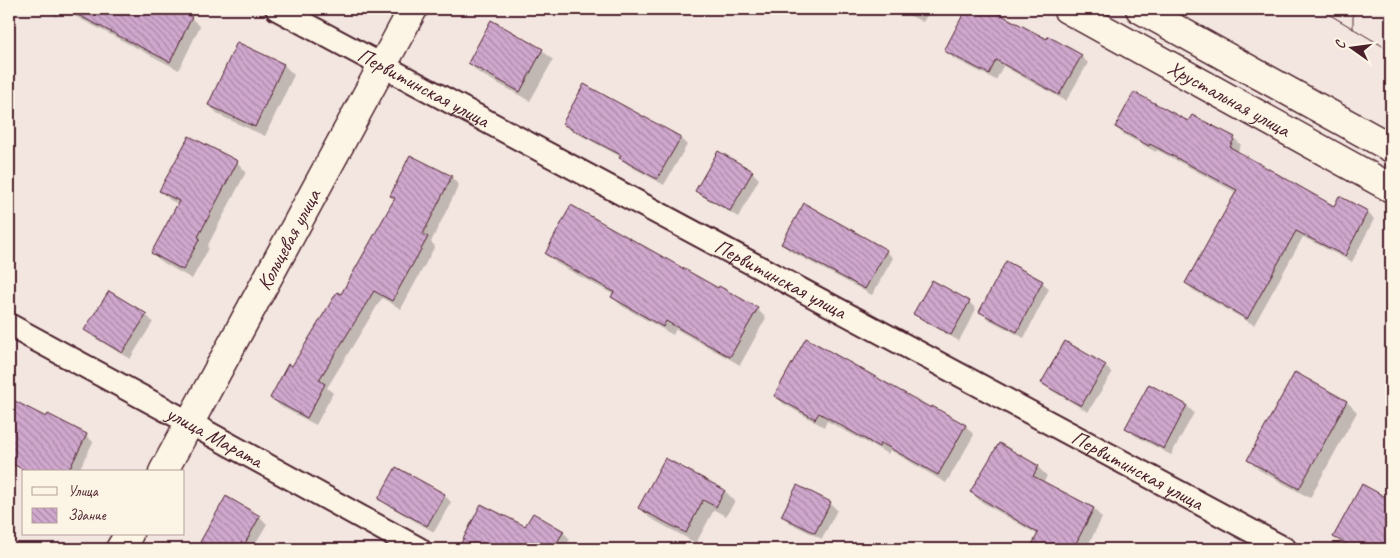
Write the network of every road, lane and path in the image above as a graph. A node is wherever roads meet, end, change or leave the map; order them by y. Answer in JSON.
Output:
{"nodes":[{"id":1,"x":277,"y":9,"type":"edge"},
{"id":2,"x":413,"y":9,"type":"edge"},
{"id":3,"x":1067,"y":9,"type":"edge"},
{"id":4,"x":1140,"y":9,"type":"edge"},
{"id":5,"x":383,"y":66,"type":"junction"},
{"id":6,"x":1391,"y":148,"type":"edge"},
{"id":7,"x":1391,"y":188,"type":"edge"},
{"id":8,"x":9,"y":325,"type":"edge"},
{"id":9,"x":190,"y":422,"type":"junction"},
{"id":10,"x":164,"y":470,"type":"edge"},
{"id":11,"x":128,"y":536,"type":"edge"},
{"id":12,"x":120,"y":549,"type":"edge"},
{"id":13,"x":419,"y":549,"type":"edge"},
{"id":14,"x":1285,"y":549,"type":"edge"}],
"edges":[{"from":1,"to":5,"type":"street","name":"Первитинская улица"},
{"from":2,"to":5,"type":"main road","name":"Кольцевая улица"},
{"from":3,"to":7,"type":"main road","name":"Хрустальная улица"},
{"from":4,"to":6,"type":"main road","name":"Хрустальная улица"},
{"from":5,"to":9,"type":"main road","name":"Кольцевая улица"},
{"from":5,"to":14,"type":"street","name":"Первитинская улица"},
{"from":8,"to":9,"type":"street","name":"улица Марата"},
{"from":9,"to":10,"type":"main road","name":"Кольцевая улица"},
{"from":9,"to":13,"type":"street","name":"улица Марата"},
{"from":11,"to":12,"type":"main road"}]}
